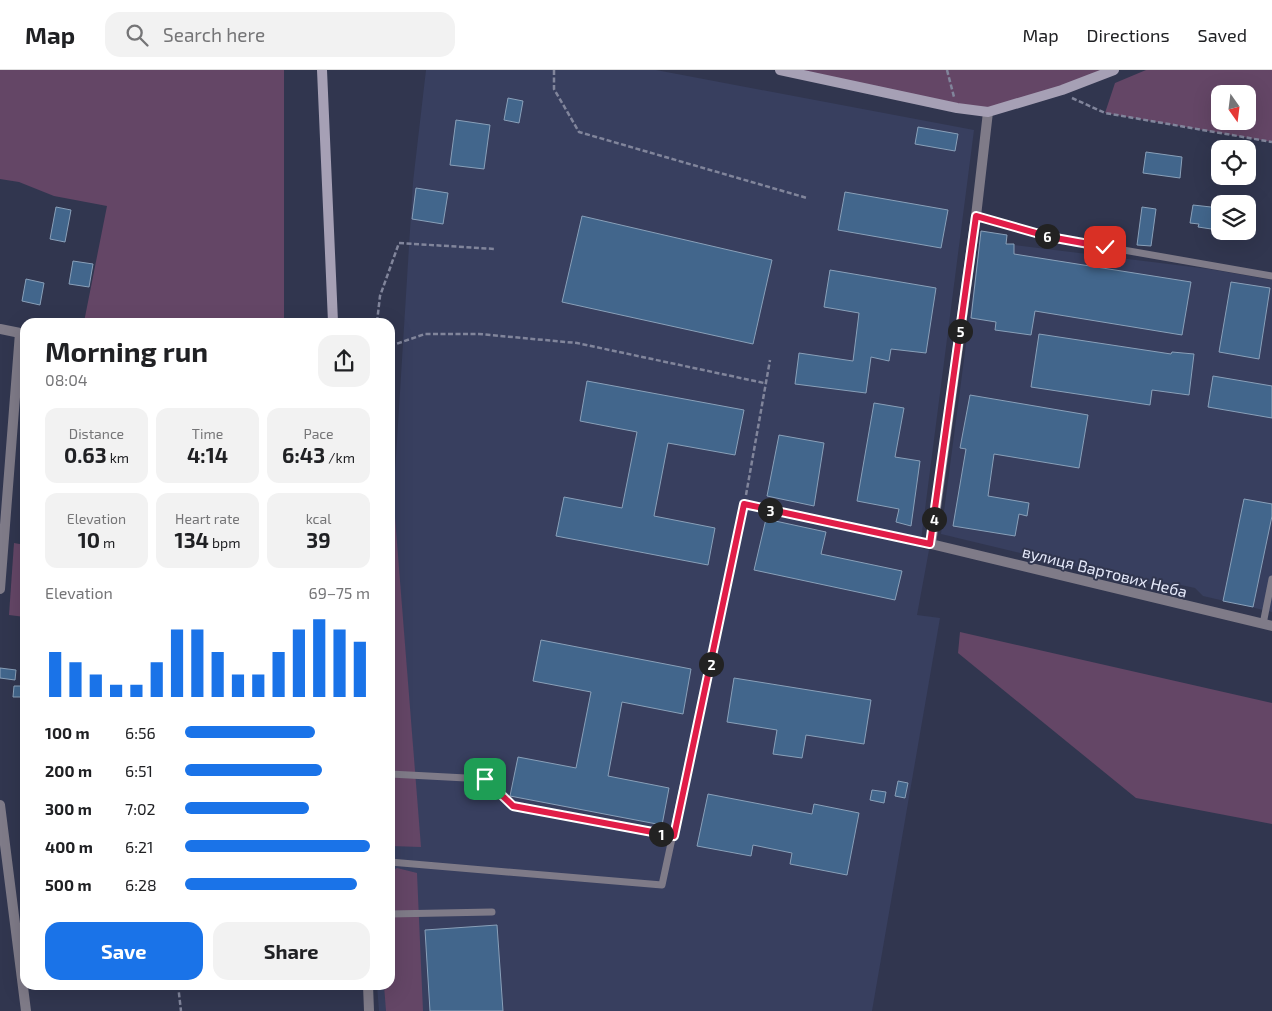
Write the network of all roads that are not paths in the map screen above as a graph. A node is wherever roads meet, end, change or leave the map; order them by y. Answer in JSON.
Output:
{"nodes":[{"id":1,"x":322,"y":70,"type":"edge"},
{"id":2,"x":780,"y":70,"type":"edge"},
{"id":3,"x":1114,"y":70,"type":"edge"},
{"id":4,"x":988,"y":112,"type":"junction"},
{"id":5,"x":976,"y":216,"type":"junction"},
{"id":6,"x":1272,"y":276,"type":"edge"},
{"id":7,"x":333,"y":318,"type":"edge"},
{"id":8,"x":0,"y":329,"type":"edge"},
{"id":9,"x":20,"y":333,"type":"edge"},
{"id":10,"x":20,"y":367,"type":"edge"},
{"id":11,"x":930,"y":544,"type":"junction"},
{"id":12,"x":1272,"y":579,"type":"edge"},
{"id":13,"x":0,"y":590,"type":"edge"},
{"id":14,"x":1268,"y":625,"type":"edge"},
{"id":15,"x":395,"y":774,"type":"edge"},
{"id":16,"x":0,"y":805,"type":"edge"},
{"id":17,"x":674,"y":836,"type":"junction"},
{"id":18,"x":395,"y":862,"type":"edge"},
{"id":19,"x":492,"y":912,"type":"dead end"},
{"id":20,"x":395,"y":914,"type":"edge"},
{"id":21,"x":20,"y":963,"type":"edge"},
{"id":22,"x":23,"y":990,"type":"edge"},
{"id":23,"x":368,"y":990,"type":"edge"},
{"id":24,"x":26,"y":1011,"type":"edge"},
{"id":25,"x":369,"y":1011,"type":"edge"}],
"edges":[{"from":1,"to":7,"type":"street"},
{"from":2,"to":4,"type":"street"},
{"from":3,"to":4,"type":"street"},
{"from":4,"to":5,"type":"street"},
{"from":5,"to":6,"type":"lane"},
{"from":5,"to":11,"type":"street"},
{"from":8,"to":9,"type":"street"},
{"from":10,"to":13,"type":"street"},
{"from":11,"to":14,"type":"street","name":"вулиця Вартових Неба"},
{"from":11,"to":17,"type":"lane"},
{"from":12,"to":14,"type":"lane"},
{"from":15,"to":17,"type":"lane"},
{"from":16,"to":21,"type":"street"},
{"from":17,"to":18,"type":"lane"},
{"from":19,"to":20,"type":"lane"},
{"from":22,"to":24,"type":"street"},
{"from":23,"to":25,"type":"street"}]}
